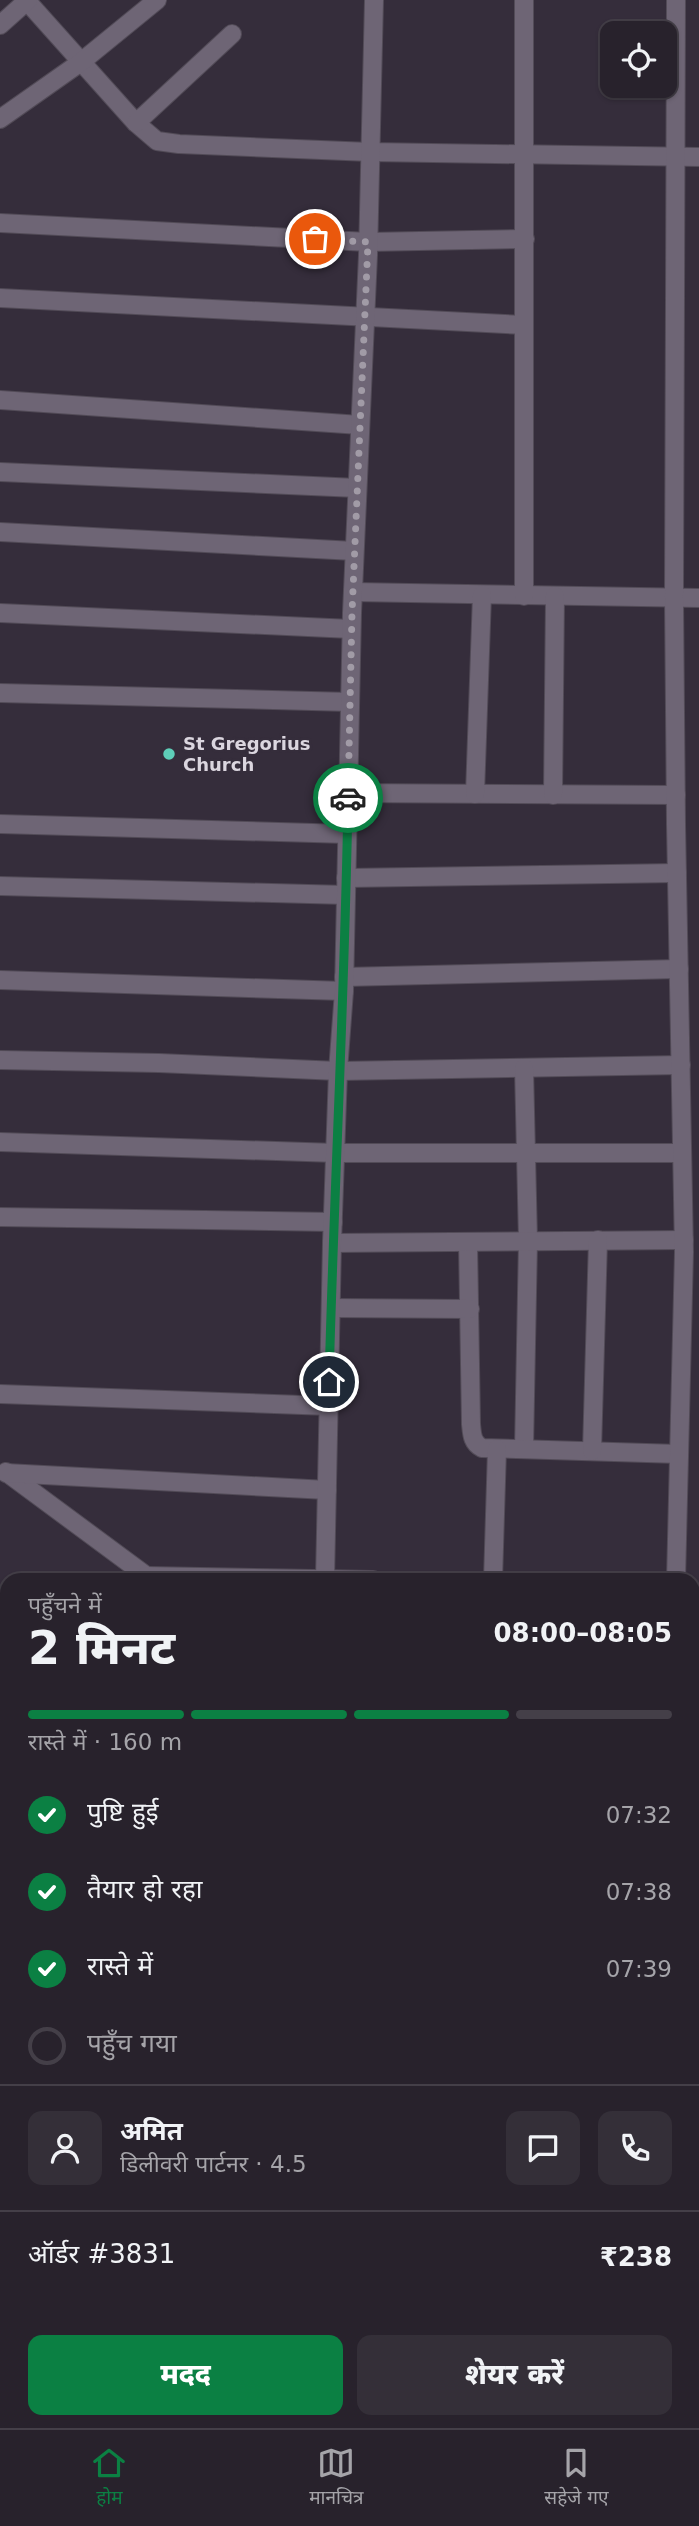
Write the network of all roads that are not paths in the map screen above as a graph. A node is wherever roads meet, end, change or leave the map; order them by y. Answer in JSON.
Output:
{"nodes":[{"id":1,"x":27,"y":0,"type":"edge"},
{"id":2,"x":157,"y":0,"type":"edge"},
{"id":3,"x":374,"y":0,"type":"edge"},
{"id":4,"x":524,"y":0,"type":"edge"},
{"id":5,"x":676,"y":0,"type":"edge"},
{"id":6,"x":0,"y":24,"type":"edge"},
{"id":7,"x":232,"y":34,"type":"dead end"},
{"id":8,"x":81,"y":62,"type":"junction"},
{"id":9,"x":0,"y":119,"type":"edge"},
{"id":10,"x":136,"y":123,"type":"junction"},
{"id":11,"x":370,"y":152,"type":"junction"},
{"id":12,"x":525,"y":155,"type":"junction"},
{"id":13,"x":677,"y":157,"type":"junction"},
{"id":14,"x":699,"y":158,"type":"edge"},
{"id":15,"x":0,"y":223,"type":"edge"},
{"id":16,"x":525,"y":239,"type":"junction"},
{"id":17,"x":368,"y":242,"type":"junction"},
{"id":18,"x":0,"y":298,"type":"edge"},
{"id":19,"x":364,"y":318,"type":"junction"},
{"id":20,"x":524,"y":325,"type":"junction"},
{"id":21,"x":0,"y":401,"type":"edge"},
{"id":22,"x":360,"y":425,"type":"junction"},
{"id":23,"x":0,"y":472,"type":"edge"},
{"id":24,"x":357,"y":488,"type":"junction"},
{"id":25,"x":0,"y":532,"type":"edge"},
{"id":26,"x":354,"y":551,"type":"junction"},
{"id":27,"x":353,"y":592,"type":"junction"},
{"id":28,"x":482,"y":595,"type":"junction"},
{"id":29,"x":524,"y":596,"type":"junction"},
{"id":30,"x":555,"y":596,"type":"junction"},
{"id":31,"x":674,"y":598,"type":"junction"},
{"id":32,"x":699,"y":598,"type":"edge"},
{"id":33,"x":0,"y":613,"type":"edge"},
{"id":34,"x":351,"y":629,"type":"junction"},
{"id":35,"x":0,"y":693,"type":"edge"},
{"id":36,"x":350,"y":702,"type":"junction"},
{"id":37,"x":348,"y":793,"type":"junction"},
{"id":38,"x":475,"y":794,"type":"junction"},
{"id":39,"x":553,"y":794,"type":"junction"},
{"id":40,"x":676,"y":795,"type":"junction"},
{"id":41,"x":0,"y":824,"type":"edge"},
{"id":42,"x":347,"y":834,"type":"junction"},
{"id":43,"x":677,"y":873,"type":"junction"},
{"id":44,"x":0,"y":886,"type":"edge"},
{"id":45,"x":346,"y":887,"type":"junction"},
{"id":46,"x":679,"y":968,"type":"junction"},
{"id":47,"x":0,"y":980,"type":"edge"},
{"id":48,"x":344,"y":984,"type":"junction"},
{"id":49,"x":0,"y":1060,"type":"edge"},
{"id":50,"x":681,"y":1065,"type":"junction"},
{"id":51,"x":524,"y":1068,"type":"junction"},
{"id":52,"x":338,"y":1071,"type":"junction"},
{"id":53,"x":0,"y":1142,"type":"edge"},
{"id":54,"x":336,"y":1153,"type":"junction"},
{"id":55,"x":527,"y":1153,"type":"junction"},
{"id":56,"x":682,"y":1153,"type":"junction"},
{"id":57,"x":0,"y":1217,"type":"edge"},
{"id":58,"x":333,"y":1222,"type":"junction"},
{"id":59,"x":598,"y":1240,"type":"junction"},
{"id":60,"x":684,"y":1240,"type":"junction"},
{"id":61,"x":528,"y":1241,"type":"junction"},
{"id":62,"x":468,"y":1242,"type":"junction"},
{"id":63,"x":332,"y":1243,"type":"junction"},
{"id":64,"x":331,"y":1308,"type":"junction"},
{"id":65,"x":470,"y":1309,"type":"junction"},
{"id":66,"x":0,"y":1394,"type":"edge"},
{"id":67,"x":329,"y":1406,"type":"junction"},
{"id":68,"x":496,"y":1448,"type":"junction"},
{"id":69,"x":524,"y":1449,"type":"junction"},
{"id":70,"x":592,"y":1451,"type":"junction"},
{"id":71,"x":679,"y":1454,"type":"junction"},
{"id":72,"x":3,"y":1471,"type":"edge"},
{"id":73,"x":327,"y":1490,"type":"junction"},
{"id":74,"x":142,"y":1573,"type":"edge"},
{"id":75,"x":325,"y":1573,"type":"edge"},
{"id":76,"x":493,"y":1573,"type":"edge"},
{"id":77,"x":676,"y":1573,"type":"edge"}],
"edges":[{"from":1,"to":6,"type":"street"},
{"from":1,"to":8,"type":"street"},
{"from":2,"to":8,"type":"street"},
{"from":3,"to":11,"type":"street"},
{"from":4,"to":12,"type":"street"},
{"from":5,"to":13,"type":"street"},
{"from":7,"to":10,"type":"street"},
{"from":8,"to":9,"type":"street"},
{"from":8,"to":10,"type":"street"},
{"from":10,"to":11,"type":"street"},
{"from":11,"to":12,"type":"street"},
{"from":11,"to":17,"type":"street"},
{"from":12,"to":13,"type":"street"},
{"from":12,"to":16,"type":"street"},
{"from":13,"to":14,"type":"street"},
{"from":13,"to":31,"type":"street"},
{"from":15,"to":17,"type":"street"},
{"from":16,"to":17,"type":"street"},
{"from":16,"to":20,"type":"street"},
{"from":17,"to":19,"type":"street"},
{"from":18,"to":19,"type":"street"},
{"from":19,"to":20,"type":"street"},
{"from":19,"to":22,"type":"street"},
{"from":20,"to":29,"type":"street"},
{"from":21,"to":22,"type":"street"},
{"from":22,"to":24,"type":"street"},
{"from":23,"to":24,"type":"street"},
{"from":24,"to":26,"type":"street"},
{"from":25,"to":26,"type":"street"},
{"from":26,"to":27,"type":"street"},
{"from":27,"to":28,"type":"street"},
{"from":27,"to":34,"type":"street"},
{"from":28,"to":29,"type":"street"},
{"from":28,"to":38,"type":"street"},
{"from":29,"to":30,"type":"street"},
{"from":30,"to":31,"type":"street"},
{"from":30,"to":39,"type":"street"},
{"from":31,"to":32,"type":"street"},
{"from":31,"to":40,"type":"street"},
{"from":33,"to":34,"type":"street"},
{"from":34,"to":36,"type":"street"},
{"from":35,"to":36,"type":"street"},
{"from":36,"to":37,"type":"street"},
{"from":37,"to":38,"type":"street"},
{"from":37,"to":42,"type":"street"},
{"from":38,"to":39,"type":"street"},
{"from":39,"to":40,"type":"street"},
{"from":40,"to":43,"type":"street"},
{"from":41,"to":42,"type":"street"},
{"from":42,"to":45,"type":"street"},
{"from":43,"to":45,"type":"street"},
{"from":43,"to":46,"type":"street"},
{"from":44,"to":45,"type":"street"},
{"from":45,"to":48,"type":"street"},
{"from":46,"to":48,"type":"street"},
{"from":46,"to":50,"type":"street"},
{"from":47,"to":48,"type":"street"},
{"from":48,"to":52,"type":"street"},
{"from":49,"to":52,"type":"street"},
{"from":50,"to":51,"type":"street"},
{"from":50,"to":56,"type":"street"},
{"from":51,"to":52,"type":"street"},
{"from":51,"to":55,"type":"street"},
{"from":52,"to":54,"type":"street"},
{"from":53,"to":54,"type":"street"},
{"from":54,"to":55,"type":"street"},
{"from":54,"to":58,"type":"street"},
{"from":55,"to":56,"type":"street"},
{"from":55,"to":61,"type":"street"},
{"from":56,"to":60,"type":"street"},
{"from":57,"to":58,"type":"street"},
{"from":58,"to":63,"type":"street"},
{"from":59,"to":60,"type":"street"},
{"from":59,"to":61,"type":"street"},
{"from":59,"to":70,"type":"street"},
{"from":60,"to":71,"type":"street"},
{"from":61,"to":62,"type":"street"},
{"from":61,"to":69,"type":"street"},
{"from":62,"to":63,"type":"street"},
{"from":62,"to":65,"type":"street"},
{"from":63,"to":64,"type":"street"},
{"from":64,"to":65,"type":"street"},
{"from":64,"to":67,"type":"street"},
{"from":65,"to":68,"type":"street"},
{"from":66,"to":67,"type":"street"},
{"from":67,"to":73,"type":"street"},
{"from":68,"to":69,"type":"street"},
{"from":68,"to":76,"type":"street"},
{"from":69,"to":70,"type":"street"},
{"from":70,"to":71,"type":"street"},
{"from":71,"to":77,"type":"street"},
{"from":72,"to":73,"type":"street"},
{"from":72,"to":74,"type":"street"},
{"from":73,"to":75,"type":"street"}]}
